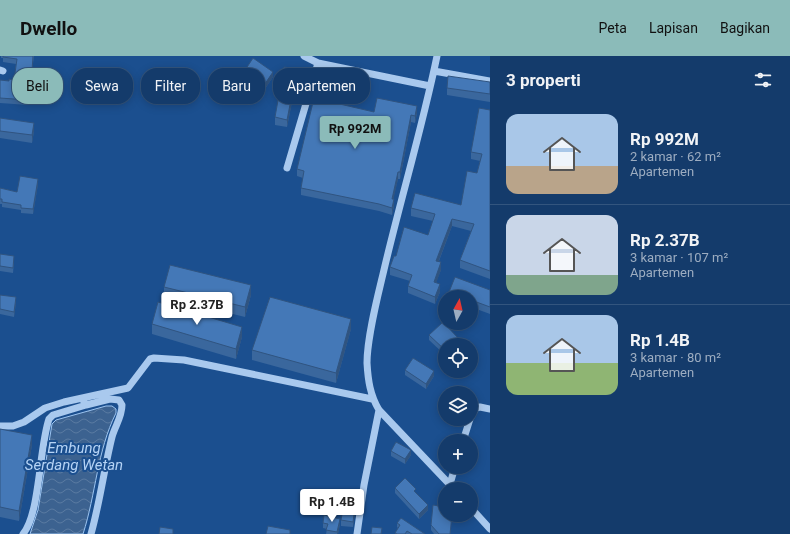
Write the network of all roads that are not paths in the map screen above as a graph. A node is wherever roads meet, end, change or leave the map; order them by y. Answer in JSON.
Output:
{"nodes":[{"id":1,"x":304,"y":56,"type":"edge"},
{"id":2,"x":437,"y":56,"type":"edge"},
{"id":3,"x":318,"y":63,"type":"junction"},
{"id":4,"x":434,"y":71,"type":"junction"},
{"id":5,"x":490,"y":81,"type":"edge"},
{"id":6,"x":430,"y":86,"type":"junction"},
{"id":7,"x":287,"y":168,"type":"dead end"},
{"id":8,"x":372,"y":399,"type":"junction"},
{"id":9,"x":84,"y":401,"type":"junction"},
{"id":10,"x":478,"y":408,"type":"edge"},
{"id":11,"x":490,"y":408,"type":"edge"},
{"id":12,"x":379,"y":410,"type":"junction"},
{"id":13,"x":0,"y":426,"type":"edge"},
{"id":14,"x":448,"y":482,"type":"edge"},
{"id":15,"x":478,"y":516,"type":"edge"},
{"id":16,"x":490,"y":529,"type":"edge"},
{"id":17,"x":23,"y":534,"type":"edge"},
{"id":18,"x":91,"y":534,"type":"edge"},
{"id":19,"x":358,"y":534,"type":"edge"}],
"edges":[{"from":1,"to":3,"type":"street"},
{"from":2,"to":4,"type":"street"},
{"from":3,"to":6,"type":"street"},
{"from":3,"to":7,"type":"street"},
{"from":4,"to":5,"type":"street"},
{"from":4,"to":6,"type":"street"},
{"from":6,"to":8,"type":"street"},
{"from":8,"to":9,"type":"street"},
{"from":8,"to":12,"type":"street"},
{"from":9,"to":13,"type":"street"},
{"from":9,"to":17,"type":"street"},
{"from":9,"to":18,"type":"street"},
{"from":10,"to":11,"type":"street"},
{"from":12,"to":14,"type":"street"},
{"from":12,"to":19,"type":"street"},
{"from":15,"to":16,"type":"street"}]}
